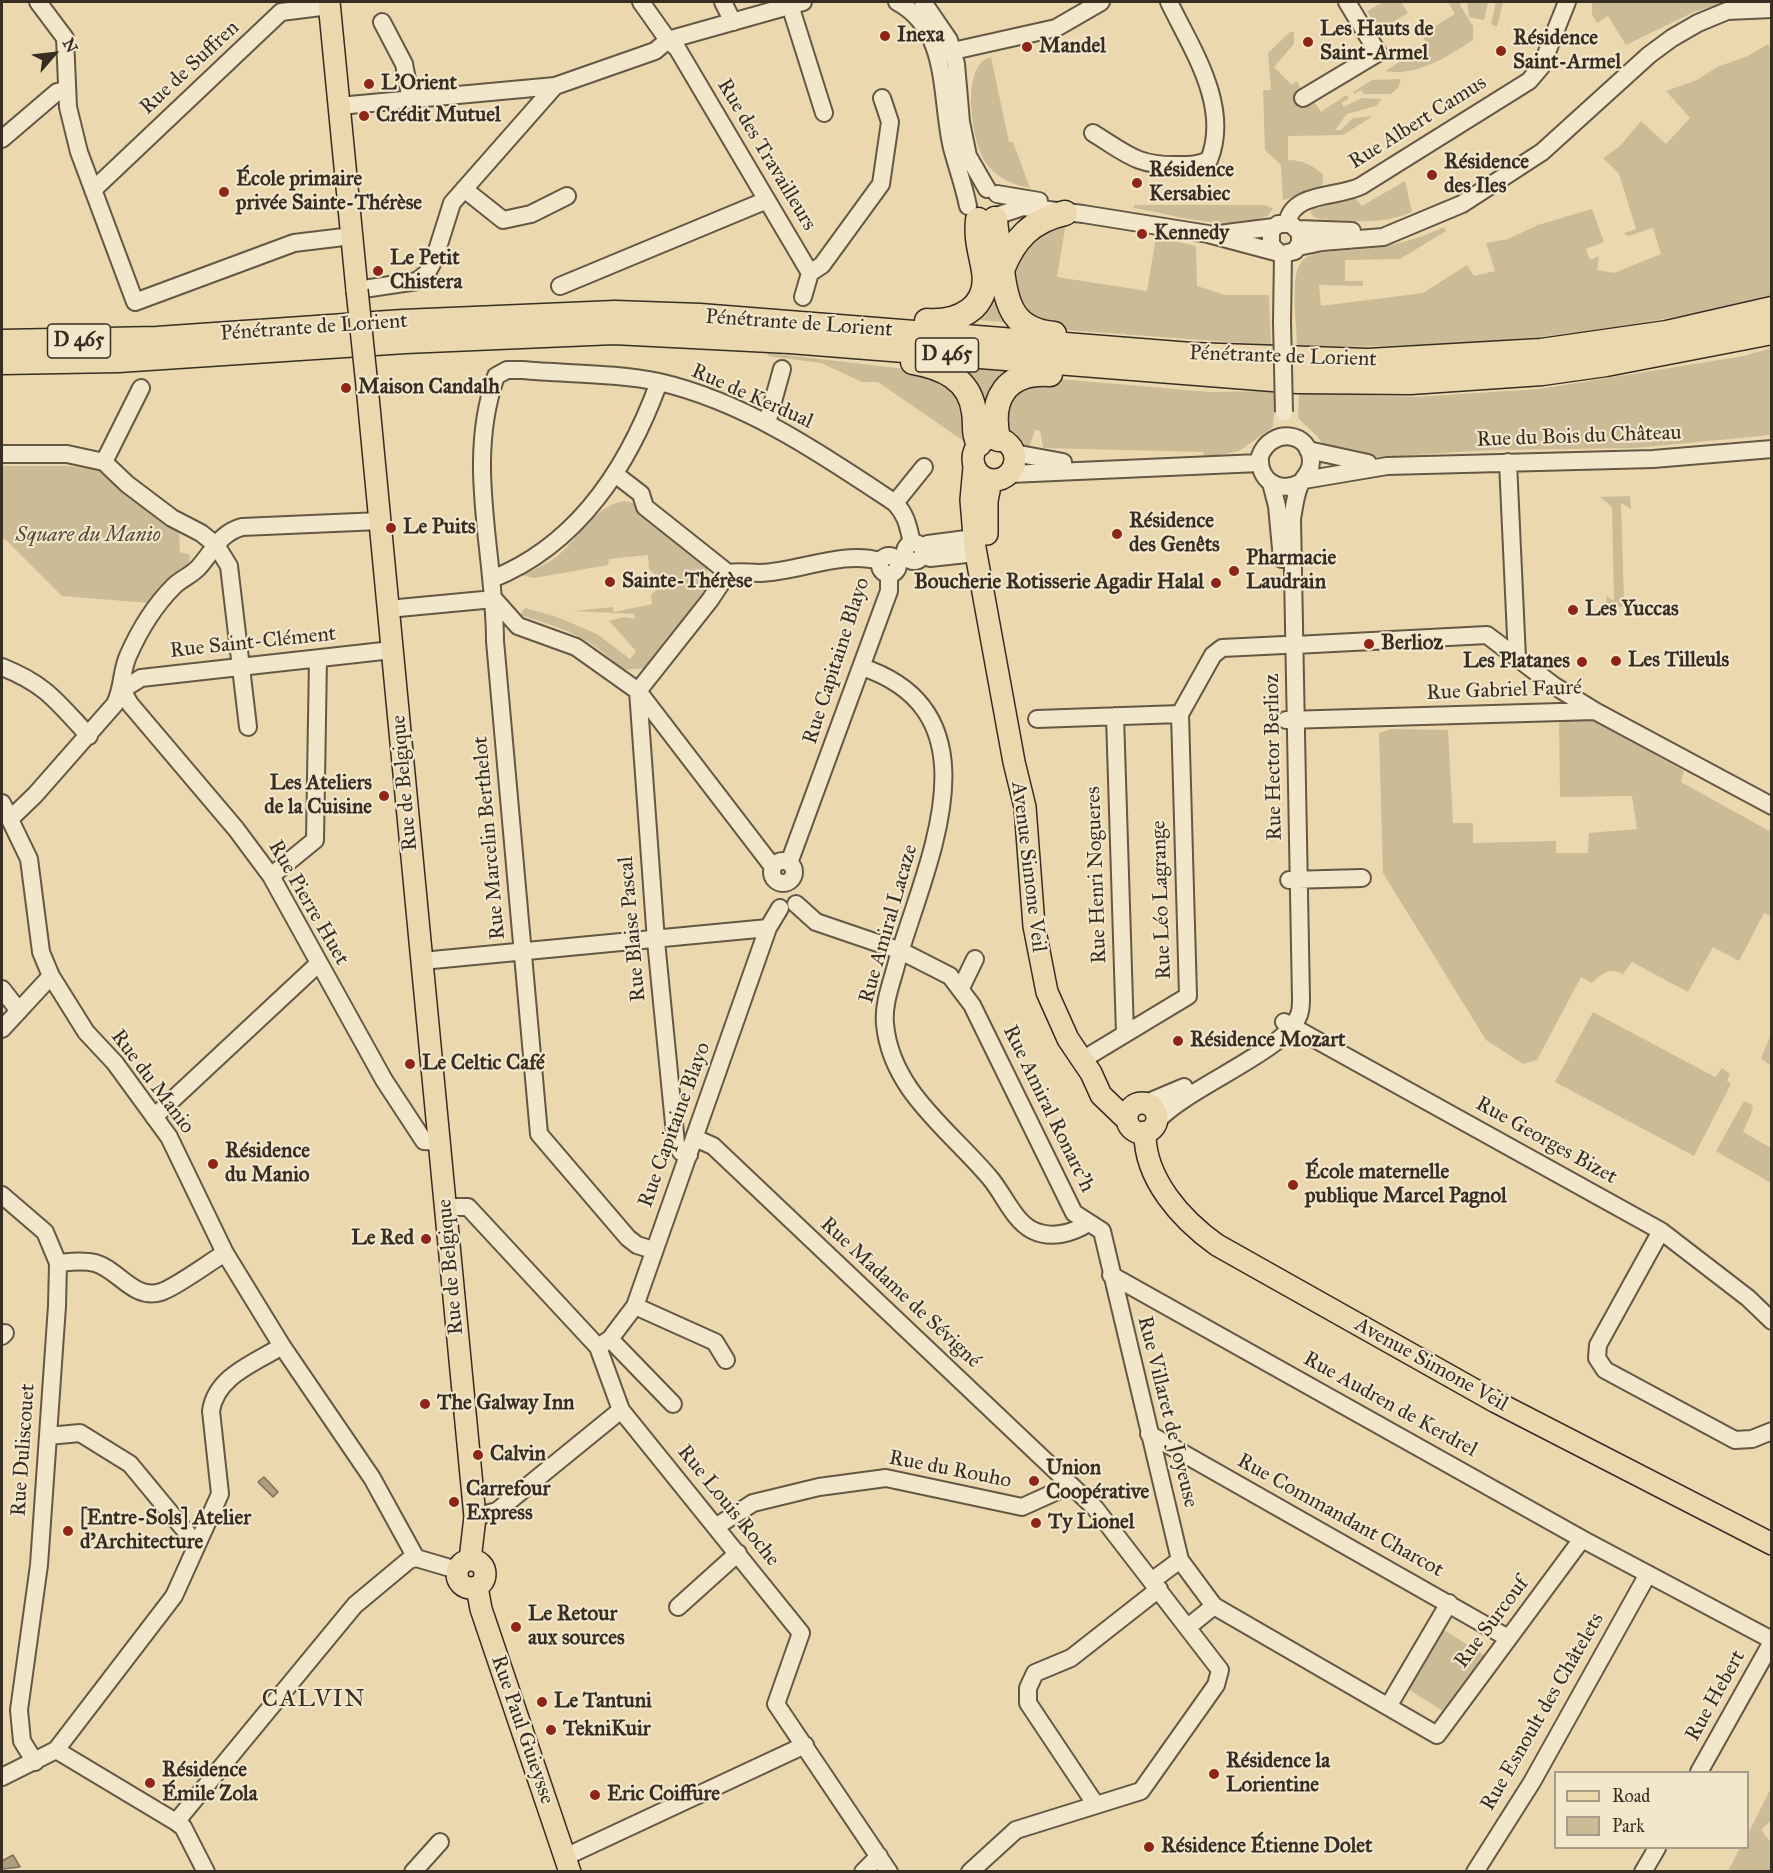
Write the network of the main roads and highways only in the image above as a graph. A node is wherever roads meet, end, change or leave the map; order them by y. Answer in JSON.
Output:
{"nodes":[{"id":1,"x":329,"y":3,"type":"edge"},
{"id":2,"x":1074,"y":213,"type":"road end"},
{"id":3,"x":1002,"y":270,"type":"junction"},
{"id":4,"x":1772,"y":309,"type":"edge"},
{"id":5,"x":615,"y":313,"type":"junction"},
{"id":6,"x":2,"y":332,"type":"edge"},
{"id":7,"x":639,"y":332,"type":"junction"},
{"id":8,"x":1772,"y":332,"type":"edge"},
{"id":9,"x":157,"y":339,"type":"junction"},
{"id":10,"x":2,"y":342,"type":"edge"},
{"id":11,"x":118,"y":360,"type":"junction"},
{"id":12,"x":1368,"y":361,"type":"junction"},
{"id":13,"x":2,"y":362,"type":"edge"},
{"id":14,"x":2,"y":369,"type":"edge"},
{"id":15,"x":1298,"y":381,"type":"junction"},
{"id":16,"x":991,"y":451,"type":"junction"},
{"id":17,"x":1000,"y":477,"type":"junction"},
{"id":18,"x":989,"y":616,"type":"junction"},
{"id":19,"x":1086,"y":1066,"type":"junction"},
{"id":20,"x":1147,"y":1115,"type":"junction"},
{"id":21,"x":1772,"y":1544,"type":"edge"},
{"id":22,"x":464,"y":1565,"type":"joint"},
{"id":23,"x":568,"y":1864,"type":"edge"}],
"edges":[{"from":1,"to":22,"type":"main road","name":"Rue de Belgique","bridge":true},
{"from":2,"to":3,"type":"highway"},
{"from":3,"to":5,"type":"highway"},
{"from":3,"to":12,"type":"highway"},
{"from":4,"to":12,"type":"highway","name":"Pénétrante de Lorient","number":"D 465"},
{"from":5,"to":9,"type":"highway","name":"Pénétrante de Lorient","number":"D 465"},
{"from":5,"to":12,"type":"highway","name":"Pénétrante de Lorient","number":"D 465"},
{"from":6,"to":9,"type":"highway"},
{"from":7,"to":11,"type":"highway","name":"Pénétrante de Lorient","number":"D 465"},
{"from":7,"to":15,"type":"highway","name":"Pénétrante de Lorient","number":"D 465"},
{"from":7,"to":16,"type":"highway"},
{"from":8,"to":15,"type":"highway","name":"Pénétrante de Lorient","number":"D 465"},
{"from":9,"to":10,"type":"highway","name":"Pénétrante de Lorient","number":"D 465"},
{"from":11,"to":13,"type":"highway","name":"Pénétrante de Lorient","number":"D 465"},
{"from":11,"to":14,"type":"highway"},
{"from":15,"to":16,"type":"highway"},
{"from":16,"to":17,"type":"main road"},
{"from":16,"to":17,"type":"main road","name":"Avenue Simone Veil"},
{"from":16,"to":18,"type":"main road","name":"Avenue Simone Veil"},
{"from":17,"to":18,"type":"main road","name":"Avenue Simone Veil"},
{"from":18,"to":19,"type":"main road","name":"Avenue Simone Veil"},
{"from":19,"to":20,"type":"main road","name":"Avenue Simone Veil"},
{"from":19,"to":20,"type":"main road","name":"Avenue Simone Veil"},
{"from":20,"to":21,"type":"main road","name":"Avenue Simone Veil"},
{"from":22,"to":23,"type":"main road","name":"Rue Paul Guieysse"}]}
